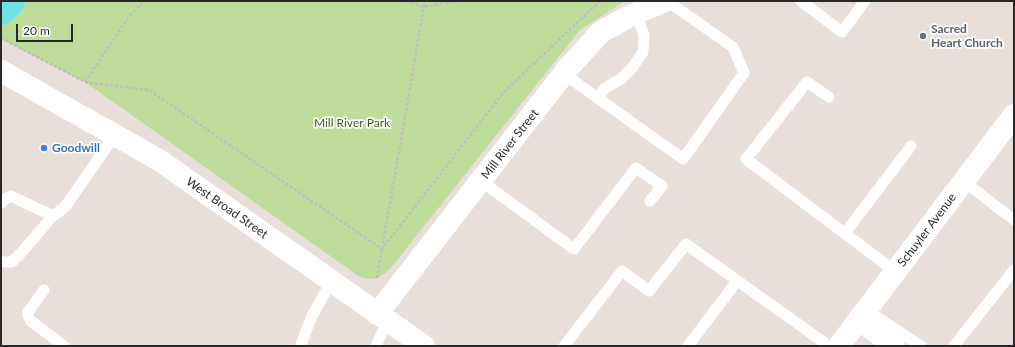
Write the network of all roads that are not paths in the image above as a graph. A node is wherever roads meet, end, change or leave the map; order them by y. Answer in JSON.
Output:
{"nodes":[{"id":1,"x":666,"y":1,"type":"edge"},
{"id":2,"x":800,"y":1,"type":"edge"},
{"id":3,"x":865,"y":1,"type":"edge"},
{"id":4,"x":636,"y":13,"type":"junction"},
{"id":5,"x":1,"y":71,"type":"edge"},
{"id":6,"x":564,"y":74,"type":"junction"},
{"id":7,"x":829,"y":97,"type":"dead end"},
{"id":8,"x":598,"y":98,"type":"junction"},
{"id":9,"x":1014,"y":114,"type":"edge"},
{"id":10,"x":115,"y":135,"type":"junction"},
{"id":11,"x":911,"y":146,"type":"dead end"},
{"id":12,"x":481,"y":181,"type":"junction"},
{"id":13,"x":963,"y":181,"type":"junction"},
{"id":14,"x":650,"y":201,"type":"dead end"},
{"id":15,"x":1,"y":203,"type":"edge"},
{"id":16,"x":53,"y":216,"type":"junction"},
{"id":17,"x":1014,"y":220,"type":"edge"},
{"id":18,"x":845,"y":233,"type":"junction"},
{"id":19,"x":1,"y":261,"type":"edge"},
{"id":20,"x":1014,"y":270,"type":"edge"},
{"id":21,"x":896,"y":272,"type":"junction"},
{"id":22,"x":737,"y":281,"type":"junction"},
{"id":23,"x":331,"y":282,"type":"junction"},
{"id":24,"x":44,"y":290,"type":"dead end"},
{"id":25,"x":863,"y":314,"type":"junction"},
{"id":26,"x":382,"y":317,"type":"junction"},
{"id":27,"x":414,"y":343,"type":"edge"},
{"id":28,"x":64,"y":346,"type":"edge"},
{"id":29,"x":302,"y":346,"type":"edge"},
{"id":30,"x":376,"y":346,"type":"edge"},
{"id":31,"x":564,"y":346,"type":"edge"},
{"id":32,"x":688,"y":346,"type":"edge"},
{"id":33,"x":828,"y":346,"type":"edge"},
{"id":34,"x":839,"y":346,"type":"edge"},
{"id":35,"x":894,"y":346,"type":"edge"},
{"id":36,"x":921,"y":346,"type":"edge"},
{"id":37,"x":954,"y":346,"type":"edge"}],
"edges":[{"from":1,"to":4,"type":"main road","name":"Mill River Street"},
{"from":1,"to":8,"type":"lane"},
{"from":2,"to":3,"type":"lane"},
{"from":4,"to":6,"type":"main road","name":"Mill River Street"},
{"from":4,"to":8,"type":"lane"},
{"from":5,"to":10,"type":"main road","name":"West Broad Street"},
{"from":6,"to":8,"type":"lane"},
{"from":6,"to":12,"type":"main road","name":"Mill River Street"},
{"from":7,"to":18,"type":"lane"},
{"from":9,"to":13,"type":"main road","name":"Schuyler Avenue"},
{"from":10,"to":16,"type":"lane"},
{"from":10,"to":23,"type":"main road","name":"West Broad Street"},
{"from":11,"to":18,"type":"lane"},
{"from":12,"to":14,"type":"lane"},
{"from":12,"to":26,"type":"main road","name":"Mill River Street"},
{"from":13,"to":17,"type":"lane"},
{"from":13,"to":21,"type":"main road","name":"Schuyler Avenue"},
{"from":15,"to":16,"type":"lane"},
{"from":16,"to":19,"type":"lane"},
{"from":18,"to":21,"type":"lane"},
{"from":20,"to":37,"type":"lane"},
{"from":21,"to":25,"type":"main road","name":"Schuyler Avenue"},
{"from":22,"to":31,"type":"lane"},
{"from":22,"to":32,"type":"lane"},
{"from":22,"to":33,"type":"lane"},
{"from":23,"to":26,"type":"main road","name":"West Broad Street"},
{"from":23,"to":29,"type":"lane"},
{"from":24,"to":28,"type":"lane"},
{"from":25,"to":34,"type":"main road","name":"Schuyler Avenue"},
{"from":25,"to":35,"type":"main road"},
{"from":25,"to":36,"type":"lane"},
{"from":26,"to":27,"type":"main road","name":"West Broad Street"},
{"from":26,"to":30,"type":"lane"}]}
